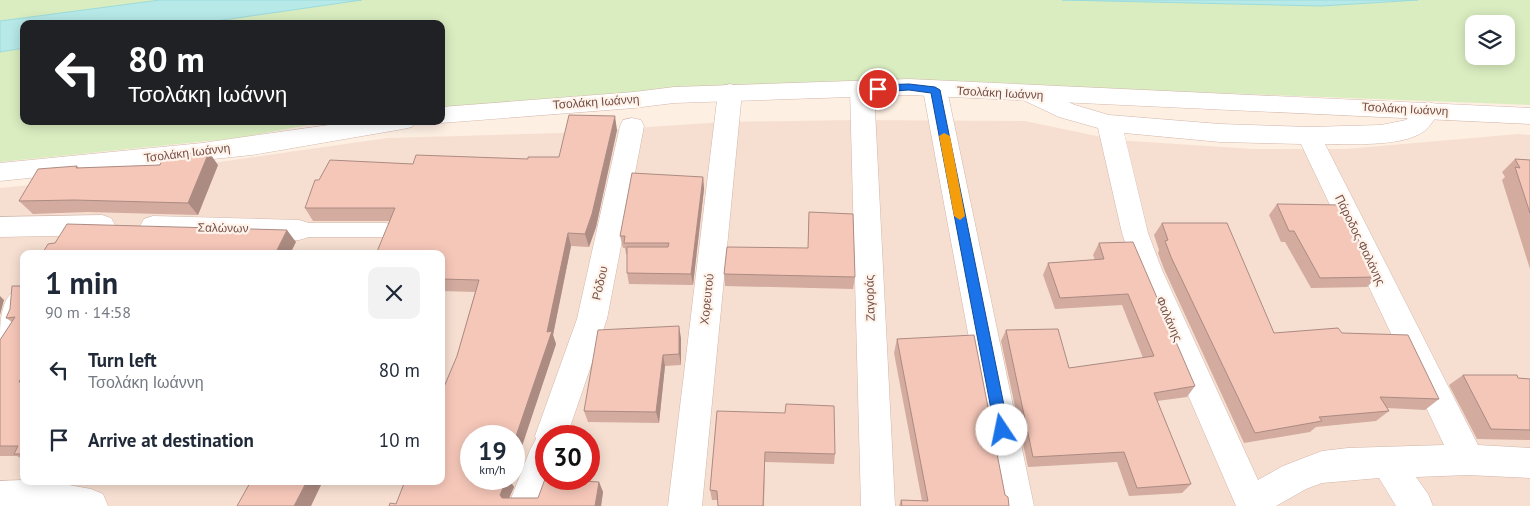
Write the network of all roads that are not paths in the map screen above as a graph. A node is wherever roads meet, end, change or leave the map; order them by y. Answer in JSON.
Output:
{"nodes":[{"id":1,"x":862,"y":90,"type":"junction"},
{"id":2,"x":935,"y":90,"type":"junction"},
{"id":3,"x":730,"y":92,"type":"junction"},
{"id":4,"x":1031,"y":94,"type":"junction"},
{"id":5,"x":1428,"y":110,"type":"junction"},
{"id":6,"x":445,"y":115,"type":"edge"},
{"id":7,"x":1530,"y":116,"type":"edge"},
{"id":8,"x":1109,"y":123,"type":"junction"},
{"id":9,"x":382,"y":125,"type":"edge"},
{"id":10,"x":632,"y":126,"type":"dead end"},
{"id":11,"x":1308,"y":136,"type":"junction"},
{"id":12,"x":0,"y":172,"type":"edge"},
{"id":13,"x":71,"y":224,"type":"junction"},
{"id":14,"x":0,"y":227,"type":"edge"},
{"id":15,"x":299,"y":230,"type":"joint"},
{"id":16,"x":386,"y":230,"type":"edge"},
{"id":17,"x":54,"y":250,"type":"edge"},
{"id":18,"x":20,"y":302,"type":"edge"},
{"id":19,"x":0,"y":332,"type":"edge"},
{"id":20,"x":556,"y":425,"type":"edge"},
{"id":21,"x":1468,"y":460,"type":"junction"},
{"id":22,"x":1530,"y":463,"type":"edge"},
{"id":23,"x":1388,"y":464,"type":"junction"},
{"id":24,"x":535,"y":479,"type":"edge"},
{"id":25,"x":0,"y":497,"type":"edge"},
{"id":26,"x":1252,"y":504,"type":"edge"},
{"id":27,"x":91,"y":506,"type":"edge"},
{"id":28,"x":525,"y":506,"type":"edge"},
{"id":29,"x":685,"y":506,"type":"edge"},
{"id":30,"x":878,"y":506,"type":"edge"},
{"id":31,"x":1017,"y":506,"type":"edge"},
{"id":32,"x":1416,"y":506,"type":"edge"}],
"edges":[{"from":1,"to":2,"type":"street","name":"Τσολάκη Ιωάννη"},
{"from":1,"to":3,"type":"street","name":"Τσολάκη Ιωάννη"},
{"from":1,"to":30,"type":"street","name":"Ζαγοράς"},
{"from":2,"to":4,"type":"street","name":"Τσολάκη Ιωάννη"},
{"from":2,"to":31,"type":"street"},
{"from":3,"to":6,"type":"street","name":"Τσολάκη Ιωάννη"},
{"from":3,"to":29,"type":"street","name":"Χορευτού"},
{"from":4,"to":5,"type":"street","name":"Τσολάκη Ιωάννη"},
{"from":4,"to":8,"type":"street"},
{"from":5,"to":7,"type":"street","name":"Τσολάκη Ιωάννη"},
{"from":5,"to":11,"type":"street"},
{"from":8,"to":11,"type":"street"},
{"from":8,"to":26,"type":"street","name":"Φαλάνης"},
{"from":9,"to":12,"type":"street","name":"Τσολάκη Ιωάννη"},
{"from":10,"to":20,"type":"street","name":"Ρόδου"},
{"from":11,"to":21,"type":"street","name":"Πάροδος Φαλάνης"},
{"from":13,"to":14,"type":"street","name":"Σαλώνων"},
{"from":13,"to":15,"type":"street","name":"Σαλώνων"},
{"from":13,"to":17,"type":"street"},
{"from":15,"to":16,"type":"lane","name":"Σαλώνων"},
{"from":18,"to":19,"type":"street"},
{"from":21,"to":22,"type":"street"},
{"from":21,"to":23,"type":"street"},
{"from":23,"to":26,"type":"street"},
{"from":23,"to":32,"type":"street"},
{"from":24,"to":28,"type":"street"},
{"from":25,"to":27,"type":"street"}]}
